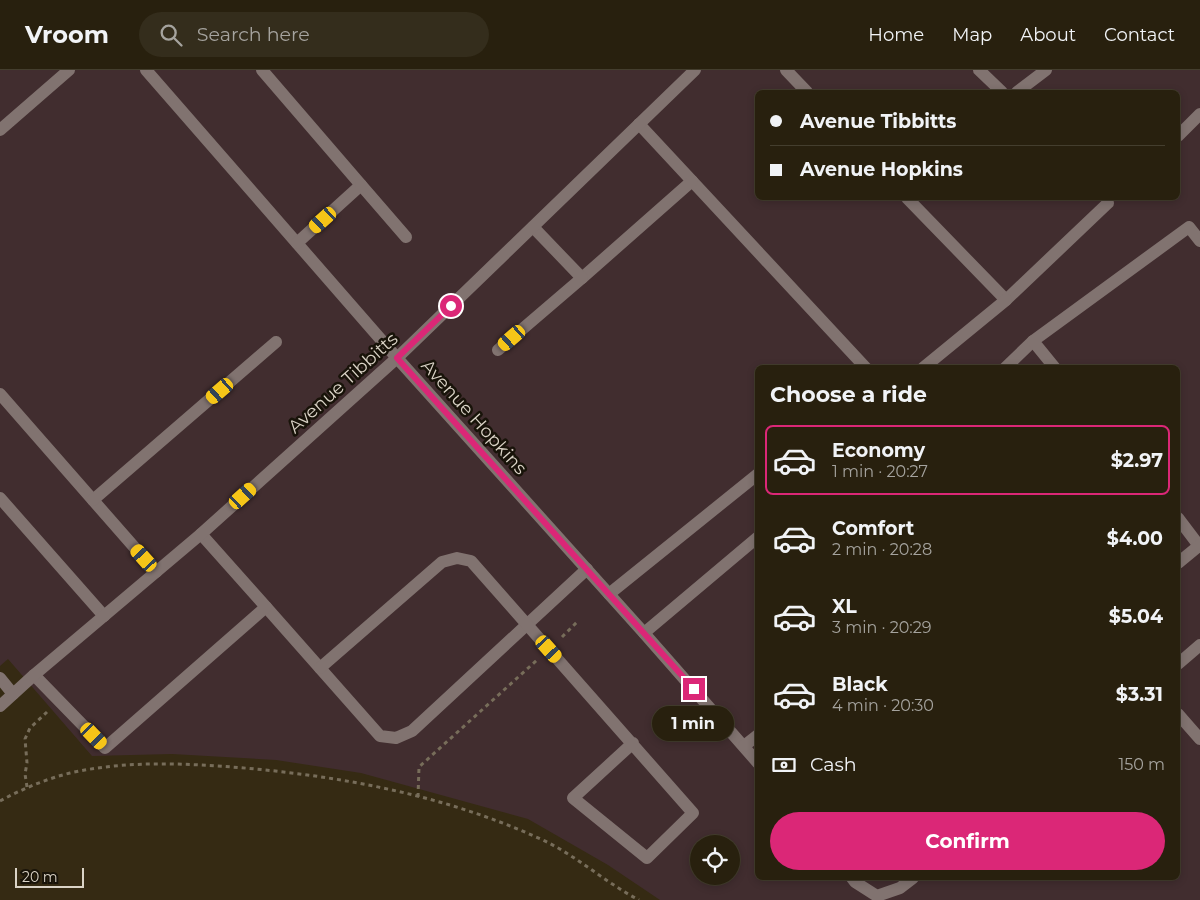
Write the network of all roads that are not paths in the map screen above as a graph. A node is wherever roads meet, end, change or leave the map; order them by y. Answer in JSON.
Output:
{"nodes":[{"id":1,"x":68,"y":70,"type":"edge"},
{"id":2,"x":146,"y":70,"type":"edge"},
{"id":3,"x":262,"y":70,"type":"edge"},
{"id":4,"x":695,"y":70,"type":"edge"},
{"id":5,"x":786,"y":70,"type":"edge"},
{"id":6,"x":979,"y":70,"type":"edge"},
{"id":7,"x":1046,"y":70,"type":"edge"},
{"id":8,"x":805,"y":90,"type":"edge"},
{"id":9,"x":1000,"y":90,"type":"edge"},
{"id":10,"x":1020,"y":90,"type":"edge"},
{"id":11,"x":1200,"y":114,"type":"edge"},
{"id":12,"x":639,"y":124,"type":"junction"},
{"id":13,"x":0,"y":130,"type":"edge"},
{"id":14,"x":1180,"y":134,"type":"edge"},
{"id":15,"x":692,"y":181,"type":"junction"},
{"id":16,"x":361,"y":185,"type":"junction"},
{"id":17,"x":908,"y":200,"type":"edge"},
{"id":18,"x":1108,"y":200,"type":"edge"},
{"id":19,"x":533,"y":227,"type":"junction"},
{"id":20,"x":406,"y":237,"type":"dead end"},
{"id":21,"x":1200,"y":241,"type":"edge"},
{"id":22,"x":297,"y":243,"type":"junction"},
{"id":23,"x":582,"y":278,"type":"junction"},
{"id":24,"x":1006,"y":300,"type":"junction"},
{"id":25,"x":1033,"y":341,"type":"junction"},
{"id":26,"x":276,"y":342,"type":"dead end"},
{"id":27,"x":498,"y":350,"type":"dead end"},
{"id":28,"x":397,"y":358,"type":"junction"},
{"id":29,"x":863,"y":365,"type":"edge"},
{"id":30,"x":927,"y":365,"type":"edge"},
{"id":31,"x":1008,"y":365,"type":"edge"},
{"id":32,"x":1053,"y":365,"type":"edge"},
{"id":33,"x":0,"y":394,"type":"edge"},
{"id":34,"x":755,"y":476,"type":"edge"},
{"id":35,"x":0,"y":498,"type":"edge"},
{"id":36,"x":93,"y":500,"type":"junction"},
{"id":37,"x":1180,"y":521,"type":"edge"},
{"id":38,"x":201,"y":534,"type":"junction"},
{"id":39,"x":755,"y":540,"type":"edge"},
{"id":40,"x":1200,"y":546,"type":"edge"},
{"id":41,"x":1180,"y":561,"type":"edge"},
{"id":42,"x":587,"y":569,"type":"junction"},
{"id":43,"x":156,"y":572,"type":"junction"},
{"id":44,"x":609,"y":594,"type":"junction"},
{"id":45,"x":266,"y":607,"type":"junction"},
{"id":46,"x":104,"y":616,"type":"junction"},
{"id":47,"x":527,"y":625,"type":"junction"},
{"id":48,"x":644,"y":632,"type":"junction"},
{"id":49,"x":1200,"y":645,"type":"edge"},
{"id":50,"x":1180,"y":662,"type":"edge"},
{"id":51,"x":320,"y":668,"type":"junction"},
{"id":52,"x":34,"y":675,"type":"junction"},
{"id":53,"x":0,"y":678,"type":"edge"},
{"id":54,"x":13,"y":694,"type":"junction"},
{"id":55,"x":0,"y":706,"type":"edge"},
{"id":56,"x":1180,"y":716,"type":"edge"},
{"id":57,"x":755,"y":737,"type":"edge"},
{"id":58,"x":1200,"y":739,"type":"edge"},
{"id":59,"x":632,"y":743,"type":"junction"},
{"id":60,"x":744,"y":746,"type":"junction"},
{"id":61,"x":755,"y":759,"type":"edge"},
{"id":62,"x":853,"y":880,"type":"edge"},
{"id":63,"x":912,"y":880,"type":"edge"},
{"id":64,"x":902,"y":894,"type":"edge"}],
"edges":[{"from":1,"to":13,"type":"street"},
{"from":2,"to":22,"type":"street","name":"Avenue Hopkins"},
{"from":3,"to":16,"type":"street"},
{"from":4,"to":12,"type":"street","name":"Avenue Tibbitts"},
{"from":5,"to":8,"type":"street"},
{"from":6,"to":9,"type":"street"},
{"from":7,"to":10,"type":"street"},
{"from":11,"to":14,"type":"street"},
{"from":12,"to":15,"type":"street"},
{"from":12,"to":19,"type":"street","name":"Avenue Tibbitts"},
{"from":15,"to":23,"type":"street"},
{"from":15,"to":29,"type":"street"},
{"from":16,"to":20,"type":"street"},
{"from":16,"to":22,"type":"street"},
{"from":17,"to":24,"type":"street"},
{"from":18,"to":24,"type":"street"},
{"from":19,"to":23,"type":"street"},
{"from":19,"to":28,"type":"street","name":"Avenue Tibbitts"},
{"from":21,"to":25,"type":"street"},
{"from":22,"to":28,"type":"street","name":"Avenue Hopkins"},
{"from":23,"to":27,"type":"street"},
{"from":24,"to":30,"type":"street"},
{"from":25,"to":31,"type":"street"},
{"from":25,"to":32,"type":"street"},
{"from":26,"to":36,"type":"street"},
{"from":28,"to":38,"type":"street","name":"Avenue Tibbitts"},
{"from":28,"to":42,"type":"street","name":"Avenue Hopkins"},
{"from":33,"to":36,"type":"street"},
{"from":34,"to":44,"type":"street"},
{"from":35,"to":46,"type":"street"},
{"from":36,"to":43,"type":"street"},
{"from":37,"to":40,"type":"street"},
{"from":38,"to":43,"type":"street","name":"Avenue Tibbitts"},
{"from":38,"to":45,"type":"street"},
{"from":39,"to":48,"type":"street"},
{"from":40,"to":41,"type":"street"},
{"from":42,"to":44,"type":"street","name":"Avenue Hopkins"},
{"from":42,"to":47,"type":"street"},
{"from":43,"to":46,"type":"street","name":"Avenue Tibbitts"},
{"from":44,"to":48,"type":"street","name":"Avenue Hopkins"},
{"from":45,"to":51,"type":"street"},
{"from":45,"to":52,"type":"street"},
{"from":46,"to":52,"type":"street","name":"Avenue Tibbitts"},
{"from":47,"to":51,"type":"street"},
{"from":47,"to":51,"type":"street"},
{"from":47,"to":59,"type":"street"},
{"from":48,"to":60,"type":"street","name":"Avenue Hopkins"},
{"from":49,"to":50,"type":"street"},
{"from":52,"to":54,"type":"street","name":"Avenue Tibbitts"},
{"from":53,"to":54,"type":"street"},
{"from":54,"to":55,"type":"street","name":"Avenue Tibbitts"},
{"from":56,"to":58,"type":"street"},
{"from":57,"to":60,"type":"street"},
{"from":59,"to":59,"type":"street"},
{"from":60,"to":61,"type":"street","name":"Avenue Hopkins"},
{"from":62,"to":64,"type":"street"},
{"from":63,"to":64,"type":"street"}]}
